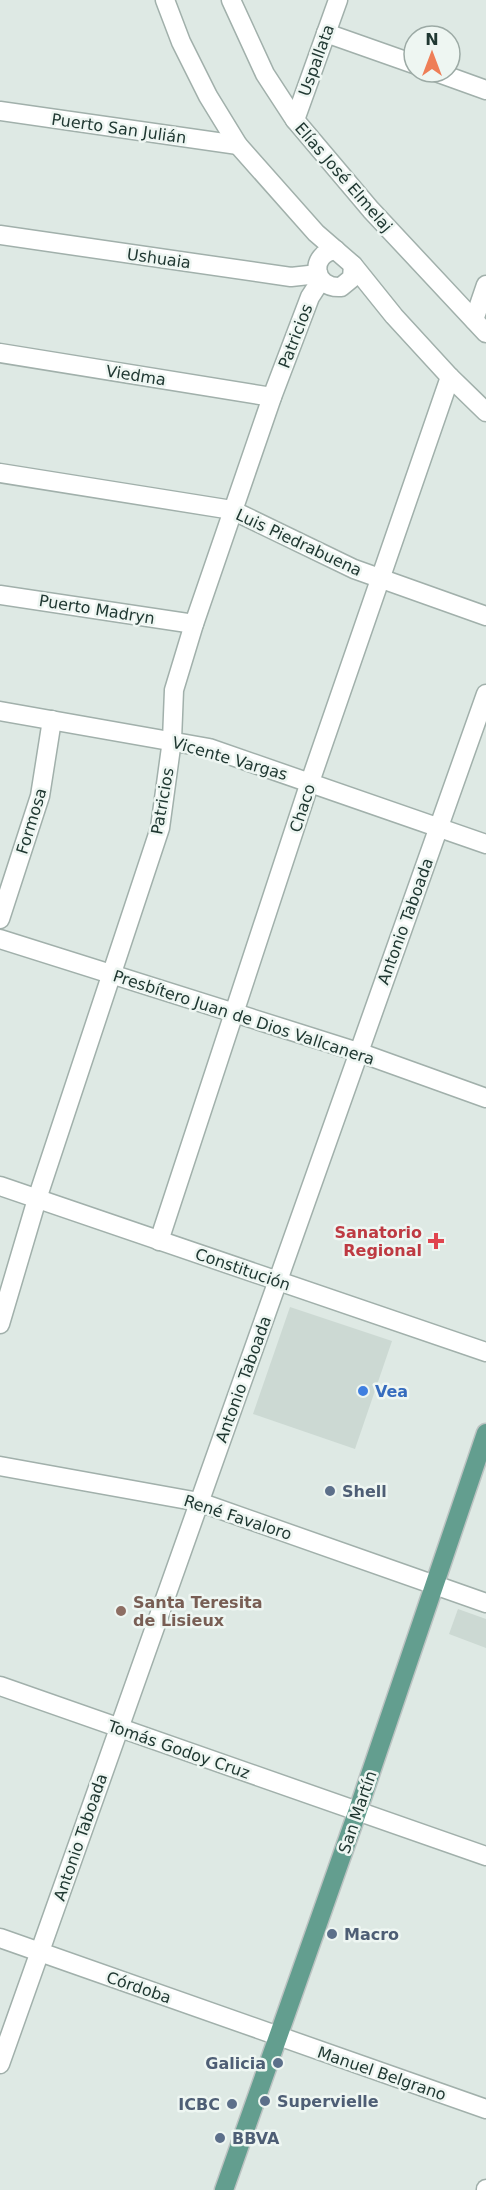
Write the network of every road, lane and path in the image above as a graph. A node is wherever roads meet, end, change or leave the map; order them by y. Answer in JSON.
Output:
{"nodes":[{"id":1,"x":165,"y":0,"type":"edge"},
{"id":2,"x":231,"y":0,"type":"edge"},
{"id":3,"x":338,"y":0,"type":"edge"},
{"id":4,"x":326,"y":33,"type":"junction"},
{"id":5,"x":402,"y":60,"type":"edge"},
{"id":6,"x":462,"y":81,"type":"edge"},
{"id":7,"x":486,"y":90,"type":"edge"},
{"id":8,"x":0,"y":111,"type":"edge"},
{"id":9,"x":295,"y":120,"type":"junction"},
{"id":10,"x":238,"y":145,"type":"junction"},
{"id":11,"x":316,"y":233,"type":"junction"},
{"id":12,"x":0,"y":235,"type":"edge"},
{"id":13,"x":336,"y":250,"type":"junction"},
{"id":14,"x":353,"y":265,"type":"junction"},
{"id":15,"x":319,"y":271,"type":"junction"},
{"id":16,"x":486,"y":285,"type":"edge"},
{"id":17,"x":341,"y":287,"type":"junction"},
{"id":18,"x":394,"y":316,"type":"junction"},
{"id":19,"x":480,"y":326,"type":"edge"},
{"id":20,"x":0,"y":353,"type":"edge"},
{"id":21,"x":450,"y":377,"type":"junction"},
{"id":22,"x":272,"y":397,"type":"junction"},
{"id":23,"x":486,"y":412,"type":"edge"},
{"id":24,"x":0,"y":473,"type":"edge"},
{"id":25,"x":232,"y":510,"type":"junction"},
{"id":26,"x":380,"y":578,"type":"junction"},
{"id":27,"x":0,"y":595,"type":"edge"},
{"id":28,"x":486,"y":616,"type":"edge"},
{"id":29,"x":194,"y":624,"type":"junction"},
{"id":30,"x":486,"y":694,"type":"edge"},
{"id":31,"x":0,"y":711,"type":"edge"},
{"id":32,"x":52,"y":720,"type":"junction"},
{"id":33,"x":172,"y":740,"type":"junction"},
{"id":34,"x":310,"y":782,"type":"junction"},
{"id":35,"x":439,"y":828,"type":"junction"},
{"id":36,"x":486,"y":844,"type":"edge"},
{"id":37,"x":0,"y":919,"type":"edge"},
{"id":38,"x":0,"y":939,"type":"edge"},
{"id":39,"x":111,"y":974,"type":"junction"},
{"id":40,"x":236,"y":1014,"type":"junction"},
{"id":41,"x":358,"y":1053,"type":"junction"},
{"id":42,"x":486,"y":1098,"type":"edge"},
{"id":43,"x":0,"y":1186,"type":"edge"},
{"id":44,"x":37,"y":1199,"type":"junction"},
{"id":45,"x":159,"y":1241,"type":"junction"},
{"id":46,"x":279,"y":1281,"type":"junction"},
{"id":47,"x":0,"y":1324,"type":"edge"},
{"id":48,"x":486,"y":1352,"type":"edge"},
{"id":49,"x":486,"y":1433,"type":"edge"},
{"id":50,"x":0,"y":1466,"type":"edge"},
{"id":51,"x":199,"y":1502,"type":"junction"},
{"id":52,"x":434,"y":1585,"type":"junction"},
{"id":53,"x":486,"y":1603,"type":"edge"},
{"id":54,"x":0,"y":1686,"type":"edge"},
{"id":55,"x":118,"y":1728,"type":"junction"},
{"id":56,"x":358,"y":1810,"type":"junction"},
{"id":57,"x":486,"y":1856,"type":"edge"},
{"id":58,"x":0,"y":1938,"type":"edge"},
{"id":59,"x":41,"y":1952,"type":"junction"},
{"id":60,"x":278,"y":2036,"type":"junction"},
{"id":61,"x":0,"y":2064,"type":"edge"},
{"id":62,"x":486,"y":2109,"type":"edge"},
{"id":63,"x":224,"y":2190,"type":"edge"}],
"edges":[{"from":1,"to":10,"type":"street"},
{"from":2,"to":9,"type":"street","name":"Elías José Elmelaj"},
{"from":3,"to":4,"type":"street","name":"Uspallata"},
{"from":4,"to":5,"type":"street"},
{"from":4,"to":9,"type":"street","name":"Uspallata"},
{"from":6,"to":7,"type":"street"},
{"from":8,"to":10,"type":"street","name":"Puerto San Julián"},
{"from":9,"to":19,"type":"street","name":"Elías José Elmelaj"},
{"from":10,"to":11,"type":"street"},
{"from":11,"to":13,"type":"street"},
{"from":11,"to":15,"type":"street"},
{"from":12,"to":15,"type":"street","name":"Ushuaia"},
{"from":13,"to":14,"type":"street"},
{"from":13,"to":15,"type":"street"},
{"from":14,"to":17,"type":"street"},
{"from":14,"to":18,"type":"street"},
{"from":15,"to":17,"type":"street"},
{"from":15,"to":22,"type":"street","name":"Patricios"},
{"from":16,"to":19,"type":"street"},
{"from":17,"to":18,"type":"street"},
{"from":18,"to":21,"type":"street"},
{"from":20,"to":22,"type":"street","name":"Viedma"},
{"from":21,"to":23,"type":"street"},
{"from":21,"to":26,"type":"street","name":"Chaco"},
{"from":22,"to":25,"type":"street","name":"Patricios"},
{"from":24,"to":25,"type":"street","name":"Luis Piedrabuena"},
{"from":25,"to":26,"type":"street","name":"Luis Piedrabuena"},
{"from":25,"to":29,"type":"street","name":"Patricios"},
{"from":26,"to":28,"type":"street","name":"Luis Piedrabuena"},
{"from":26,"to":34,"type":"street","name":"Chaco"},
{"from":27,"to":29,"type":"street","name":"Puerto Madryn"},
{"from":29,"to":33,"type":"street","name":"Patricios"},
{"from":30,"to":35,"type":"street","name":"Antonio Taboada"},
{"from":31,"to":32,"type":"street","name":"Vicente Vargas"},
{"from":32,"to":33,"type":"street","name":"Vicente Vargas"},
{"from":32,"to":37,"type":"street","name":"Formosa"},
{"from":33,"to":34,"type":"street","name":"Vicente Vargas"},
{"from":33,"to":39,"type":"street","name":"Patricios"},
{"from":34,"to":35,"type":"street","name":"Vicente Vargas"},
{"from":34,"to":40,"type":"street","name":"Chaco"},
{"from":35,"to":36,"type":"street","name":"Vicente Vargas"},
{"from":35,"to":41,"type":"street","name":"Antonio Taboada"},
{"from":38,"to":39,"type":"street","name":"Presbítero Juan de Dios Vallcanera"},
{"from":39,"to":40,"type":"street","name":"Presbítero Juan de Dios Vallcanera"},
{"from":39,"to":44,"type":"street","name":"Patricios"},
{"from":40,"to":41,"type":"street","name":"Presbítero Juan de Dios Vallcanera"},
{"from":40,"to":45,"type":"street","name":"Chaco"},
{"from":41,"to":42,"type":"street","name":"Presbítero Juan de Dios Vallcanera"},
{"from":41,"to":46,"type":"street","name":"Antonio Taboada"},
{"from":43,"to":44,"type":"street","name":"Constitución"},
{"from":44,"to":45,"type":"street","name":"Constitución"},
{"from":44,"to":47,"type":"street","name":"Patricios"},
{"from":45,"to":46,"type":"street","name":"Constitución"},
{"from":46,"to":48,"type":"street","name":"Constitución"},
{"from":46,"to":51,"type":"street","name":"Antonio Taboada"},
{"from":49,"to":52,"type":"main road","name":"San Martín"},
{"from":50,"to":51,"type":"street","name":"René Favaloro"},
{"from":51,"to":52,"type":"street","name":"René Favaloro"},
{"from":51,"to":55,"type":"street","name":"Antonio Taboada"},
{"from":52,"to":53,"type":"street","name":"René Favaloro"},
{"from":52,"to":56,"type":"main road","name":"San Martín"},
{"from":54,"to":55,"type":"street","name":"Tomás Godoy Cruz"},
{"from":55,"to":56,"type":"street","name":"Tomás Godoy Cruz"},
{"from":55,"to":59,"type":"street","name":"Antonio Taboada"},
{"from":56,"to":57,"type":"street","name":"Tomás Godoy Cruz"},
{"from":56,"to":60,"type":"main road","name":"San Martín"},
{"from":58,"to":59,"type":"street","name":"Córdoba"},
{"from":59,"to":60,"type":"street","name":"Córdoba"},
{"from":59,"to":61,"type":"street","name":"Antonio Taboada"},
{"from":60,"to":62,"type":"street","name":"Manuel Belgrano"},
{"from":60,"to":63,"type":"main road","name":"San Martín"}]}
